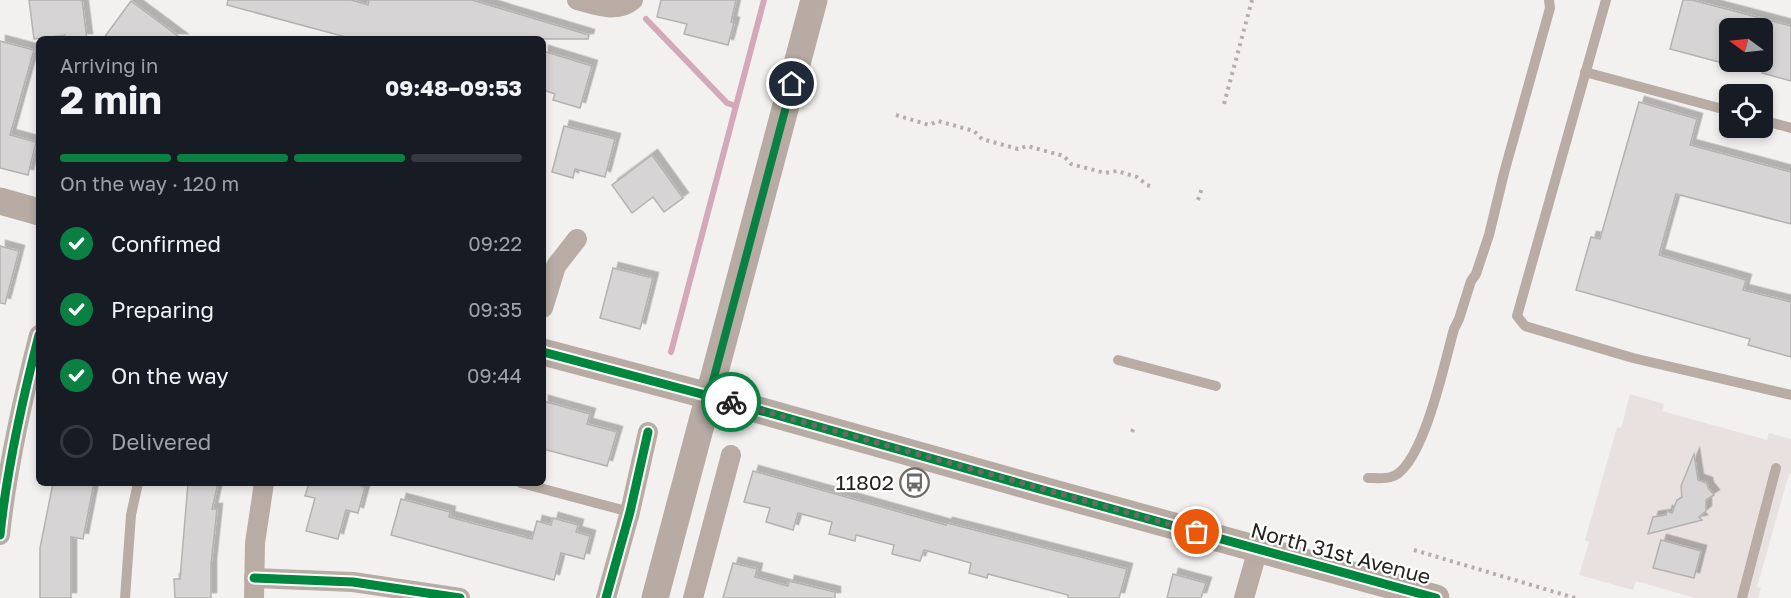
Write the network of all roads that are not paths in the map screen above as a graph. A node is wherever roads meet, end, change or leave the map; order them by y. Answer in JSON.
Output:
{"nodes":[{"id":1,"x":577,"y":0,"type":"edge"},
{"id":2,"x":814,"y":0,"type":"edge"},
{"id":3,"x":1549,"y":0,"type":"edge"},
{"id":4,"x":1606,"y":0,"type":"edge"},
{"id":5,"x":628,"y":4,"type":"edge"},
{"id":6,"x":1585,"y":72,"type":"junction"},
{"id":7,"x":1719,"y":108,"type":"edge"},
{"id":8,"x":1773,"y":123,"type":"edge"},
{"id":9,"x":1791,"y":128,"type":"edge"},
{"id":10,"x":0,"y":201,"type":"edge"},
{"id":11,"x":36,"y":211,"type":"edge"},
{"id":12,"x":577,"y":239,"type":"dead end"},
{"id":13,"x":546,"y":298,"type":"edge"},
{"id":14,"x":36,"y":346,"type":"edge"},
{"id":15,"x":546,"y":353,"type":"edge"},
{"id":16,"x":1118,"y":360,"type":"dead end"},
{"id":17,"x":1216,"y":386,"type":"dead end"},
{"id":18,"x":1791,"y":395,"type":"edge"},
{"id":19,"x":709,"y":396,"type":"junction"},
{"id":20,"x":648,"y":432,"type":"dead end"},
{"id":21,"x":731,"y":455,"type":"dead end"},
{"id":22,"x":1776,"y":468,"type":"dead end"},
{"id":23,"x":1368,"y":478,"type":"dead end"},
{"id":24,"x":137,"y":486,"type":"edge"},
{"id":25,"x":264,"y":486,"type":"edge"},
{"id":26,"x":532,"y":486,"type":"edge"},
{"id":27,"x":630,"y":512,"type":"junction"},
{"id":28,"x":0,"y":535,"type":"edge"},
{"id":29,"x":1258,"y":549,"type":"junction"},
{"id":30,"x":254,"y":578,"type":"junction"},
{"id":31,"x":124,"y":598,"type":"edge"},
{"id":32,"x":254,"y":598,"type":"edge"},
{"id":33,"x":460,"y":598,"type":"edge"},
{"id":34,"x":606,"y":598,"type":"edge"},
{"id":35,"x":654,"y":598,"type":"edge"},
{"id":36,"x":693,"y":598,"type":"edge"},
{"id":37,"x":1244,"y":598,"type":"edge"},
{"id":38,"x":1436,"y":598,"type":"edge"},
{"id":39,"x":1742,"y":598,"type":"edge"}],
"edges":[{"from":1,"to":5,"type":"street"},
{"from":2,"to":19,"type":"street"},
{"from":3,"to":23,"type":"lane"},
{"from":4,"to":6,"type":"lane"},
{"from":6,"to":7,"type":"lane"},
{"from":6,"to":18,"type":"lane"},
{"from":8,"to":9,"type":"lane"},
{"from":10,"to":11,"type":"street"},
{"from":12,"to":13,"type":"street"},
{"from":14,"to":28,"type":"street"},
{"from":15,"to":19,"type":"street","name":"North 31st Avenue"},
{"from":16,"to":17,"type":"lane"},
{"from":19,"to":29,"type":"street","name":"North 31st Avenue"},
{"from":19,"to":35,"type":"street"},
{"from":20,"to":27,"type":"street"},
{"from":21,"to":36,"type":"street"},
{"from":22,"to":39,"type":"lane"},
{"from":24,"to":31,"type":"lane"},
{"from":25,"to":30,"type":"street"},
{"from":26,"to":27,"type":"lane"},
{"from":27,"to":34,"type":"street"},
{"from":29,"to":37,"type":"street"},
{"from":29,"to":38,"type":"street","name":"North 31st Avenue"},
{"from":30,"to":32,"type":"street"},
{"from":30,"to":33,"type":"street"}]}
